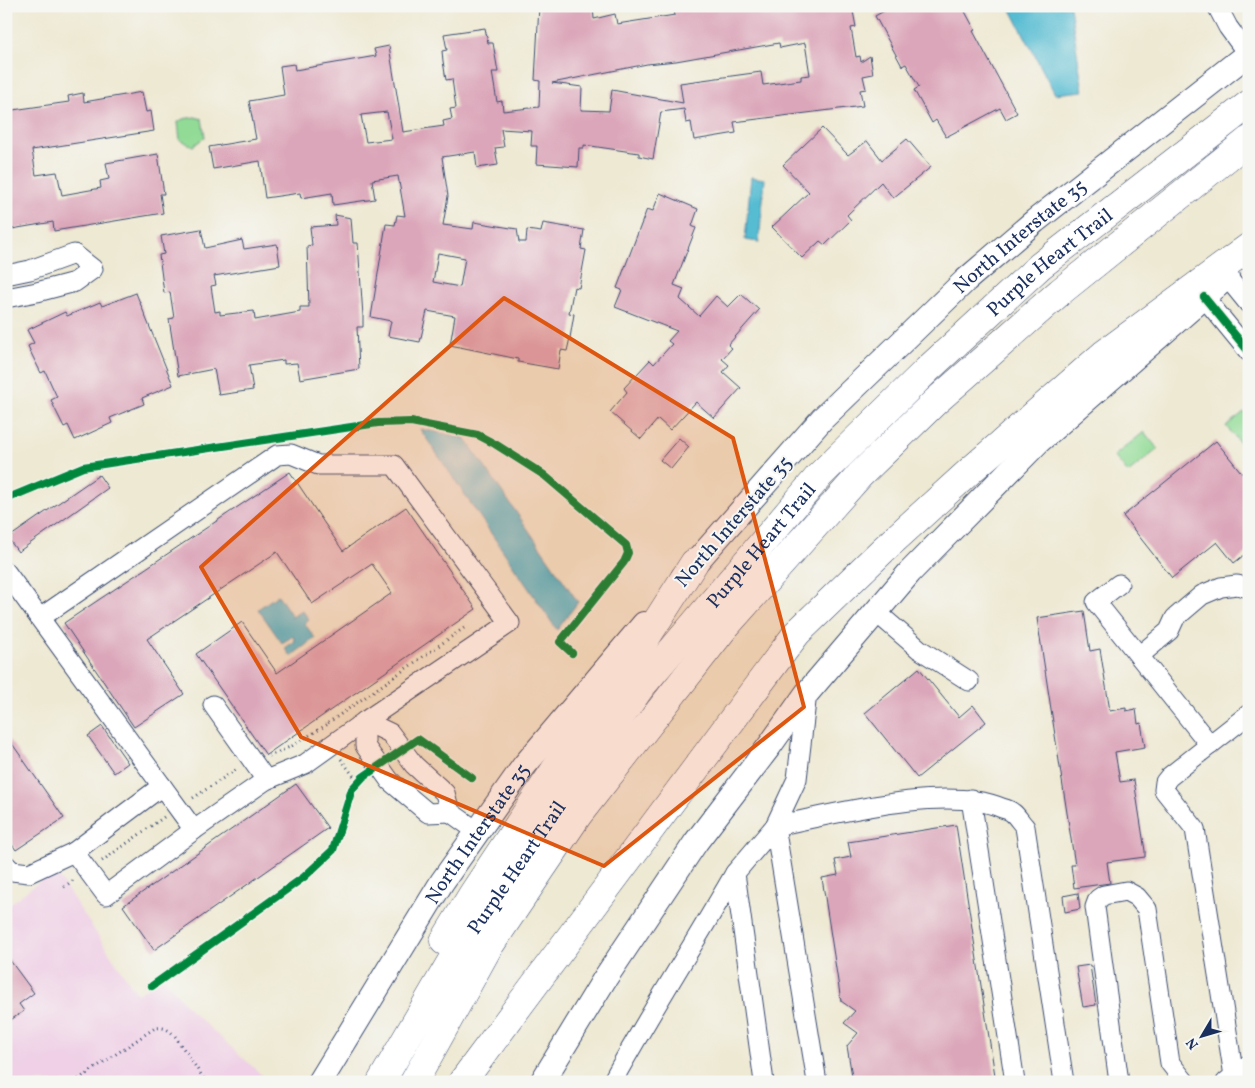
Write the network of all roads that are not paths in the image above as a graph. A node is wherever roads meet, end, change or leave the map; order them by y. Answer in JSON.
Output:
{"nodes":[{"id":1,"x":1217,"y":6,"type":"edge"},
{"id":2,"x":1248,"y":53,"type":"edge"},
{"id":3,"x":1249,"y":104,"type":"edge"},
{"id":4,"x":1249,"y":140,"type":"edge"},
{"id":5,"x":1249,"y":247,"type":"edge"},
{"id":6,"x":1249,"y":261,"type":"edge"},
{"id":7,"x":6,"y":275,"type":"edge"},
{"id":8,"x":1227,"y":277,"type":"junction"},
{"id":9,"x":1204,"y":297,"type":"junction"},
{"id":10,"x":6,"y":298,"type":"edge"},
{"id":11,"x":1249,"y":304,"type":"edge"},
{"id":12,"x":1249,"y":352,"type":"edge"},
{"id":13,"x":694,"y":563,"type":"junction"},
{"id":14,"x":6,"y":572,"type":"edge"},
{"id":15,"x":1119,"y":584,"type":"dead end"},
{"id":16,"x":1249,"y":588,"type":"edge"},
{"id":17,"x":876,"y":612,"type":"junction"},
{"id":18,"x":40,"y":618,"type":"junction"},
{"id":19,"x":1139,"y":656,"type":"junction"},
{"id":20,"x":969,"y":681,"type":"dead end"},
{"id":21,"x":807,"y":693,"type":"junction"},
{"id":22,"x":213,"y":705,"type":"dead end"},
{"id":23,"x":1249,"y":714,"type":"edge"},
{"id":24,"x":365,"y":721,"type":"junction"},
{"id":25,"x":1210,"y":745,"type":"junction"},
{"id":26,"x":266,"y":780,"type":"junction"},
{"id":27,"x":162,"y":786,"type":"junction"},
{"id":28,"x":972,"y":799,"type":"junction"},
{"id":29,"x":450,"y":812,"type":"junction"},
{"id":30,"x":775,"y":826,"type":"junction"},
{"id":31,"x":194,"y":830,"type":"junction"},
{"id":32,"x":478,"y":832,"type":"junction"},
{"id":33,"x":74,"y":852,"type":"junction"},
{"id":34,"x":6,"y":864,"type":"edge"},
{"id":35,"x":735,"y":873,"type":"junction"},
{"id":36,"x":1249,"y":1064,"type":"edge"},
{"id":37,"x":1230,"y":1079,"type":"edge"},
{"id":38,"x":320,"y":1082,"type":"edge"},
{"id":39,"x":361,"y":1082,"type":"edge"},
{"id":40,"x":380,"y":1082,"type":"edge"},
{"id":41,"x":414,"y":1082,"type":"edge"},
{"id":42,"x":462,"y":1082,"type":"edge"},
{"id":43,"x":542,"y":1082,"type":"edge"},
{"id":44,"x":612,"y":1082,"type":"edge"},
{"id":45,"x":764,"y":1082,"type":"edge"},
{"id":46,"x":817,"y":1082,"type":"edge"},
{"id":47,"x":1015,"y":1082,"type":"edge"},
{"id":48,"x":1064,"y":1082,"type":"edge"},
{"id":49,"x":1119,"y":1082,"type":"edge"},
{"id":50,"x":1186,"y":1082,"type":"edge"}],
"edges":[{"from":1,"to":2,"type":"street"},
{"from":2,"to":13,"type":"main road","name":"North Interstate 35"},
{"from":3,"to":40,"type":"highway","name":"Purple Heart Trail"},
{"from":4,"to":41,"type":"highway","name":"Purple Heart Trail"},
{"from":5,"to":42,"type":"highway"},
{"from":6,"to":8,"type":"main road"},
{"from":7,"to":10,"type":"street"},
{"from":8,"to":9,"type":"main road"},
{"from":8,"to":11,"type":"street"},
{"from":9,"to":12,"type":"street"},
{"from":9,"to":17,"type":"main road"},
{"from":13,"to":32,"type":"main road","name":"North Interstate 35"},
{"from":13,"to":39,"type":"highway"},
{"from":14,"to":18,"type":"street"},
{"from":15,"to":19,"type":"street"},
{"from":16,"to":19,"type":"street"},
{"from":17,"to":20,"type":"street"},
{"from":17,"to":21,"type":"main road"},
{"from":18,"to":24,"type":"street"},
{"from":18,"to":27,"type":"street"},
{"from":19,"to":25,"type":"street"},
{"from":21,"to":30,"type":"street"},
{"from":21,"to":43,"type":"main road"},
{"from":22,"to":26,"type":"street"},
{"from":23,"to":25,"type":"street"},
{"from":24,"to":26,"type":"street"},
{"from":24,"to":29,"type":"street"},
{"from":24,"to":29,"type":"street"},
{"from":25,"to":37,"type":"street"},
{"from":26,"to":31,"type":"street"},
{"from":27,"to":31,"type":"street"},
{"from":27,"to":33,"type":"street"},
{"from":28,"to":30,"type":"street"},
{"from":28,"to":47,"type":"street"},
{"from":28,"to":48,"type":"street"},
{"from":29,"to":32,"type":"street"},
{"from":30,"to":35,"type":"street"},
{"from":30,"to":46,"type":"street"},
{"from":31,"to":33,"type":"street"},
{"from":32,"to":38,"type":"main road","name":"North Interstate 35"},
{"from":33,"to":34,"type":"street"},
{"from":35,"to":44,"type":"street"},
{"from":35,"to":45,"type":"street"},
{"from":36,"to":37,"type":"street"},
{"from":49,"to":50,"type":"street"}]}
